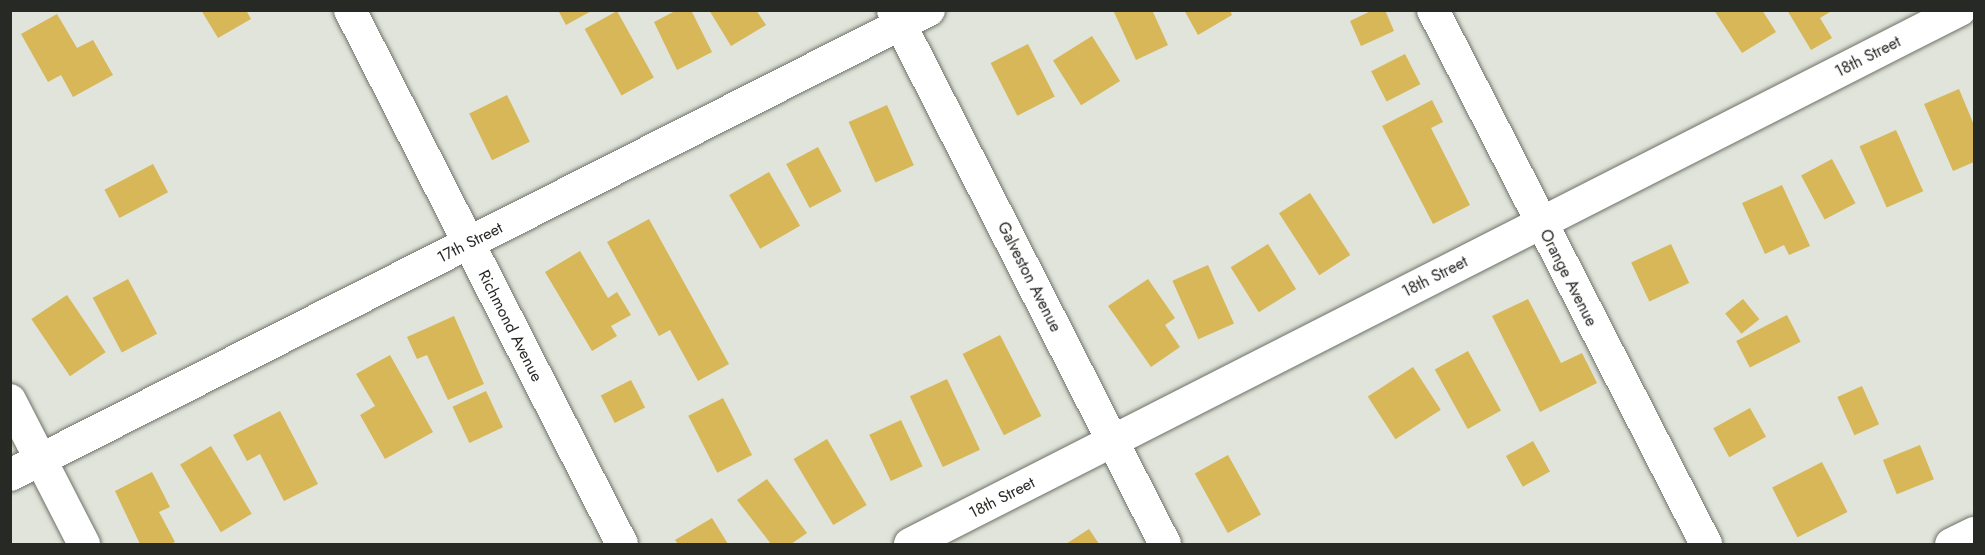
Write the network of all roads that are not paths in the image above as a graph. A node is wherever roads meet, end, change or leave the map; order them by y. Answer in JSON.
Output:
{"nodes":[{"id":1,"x":350,"y":10,"type":"edge"},
{"id":2,"x":929,"y":10,"type":"edge"},
{"id":3,"x":1432,"y":10,"type":"edge"},
{"id":4,"x":1960,"y":10,"type":"edge"},
{"id":5,"x":897,"y":18,"type":"edge"},
{"id":6,"x":1540,"y":224,"type":"junction"},
{"id":7,"x":469,"y":243,"type":"junction"},
{"id":8,"x":10,"y":400,"type":"edge"},
{"id":9,"x":1113,"y":441,"type":"junction"},
{"id":10,"x":41,"y":459,"type":"junction"},
{"id":11,"x":10,"y":475,"type":"edge"},
{"id":12,"x":1974,"y":533,"type":"edge"},
{"id":13,"x":84,"y":544,"type":"edge"},
{"id":14,"x":622,"y":544,"type":"edge"},
{"id":15,"x":910,"y":544,"type":"edge"},
{"id":16,"x":1165,"y":544,"type":"edge"},
{"id":17,"x":1706,"y":544,"type":"edge"},
{"id":18,"x":1952,"y":544,"type":"edge"}],
"edges":[{"from":1,"to":7,"type":"street","name":"Richmond Avenue"},
{"from":2,"to":5,"type":"street","name":"17th Street"},
{"from":3,"to":6,"type":"street","name":"Orange Avenue"},
{"from":4,"to":6,"type":"street","name":"18th Street"},
{"from":5,"to":7,"type":"street","name":"17th Street"},
{"from":5,"to":9,"type":"street","name":"Galveston Avenue"},
{"from":6,"to":9,"type":"street","name":"18th Street"},
{"from":6,"to":17,"type":"street","name":"Orange Avenue"},
{"from":7,"to":10,"type":"street","name":"17th Street"},
{"from":7,"to":14,"type":"street","name":"Richmond Avenue"},
{"from":8,"to":10,"type":"street"},
{"from":9,"to":15,"type":"street","name":"18th Street"},
{"from":9,"to":16,"type":"street","name":"Galveston Avenue"},
{"from":10,"to":11,"type":"street","name":"17th Street"},
{"from":10,"to":13,"type":"street"},
{"from":12,"to":18,"type":"street"}]}
